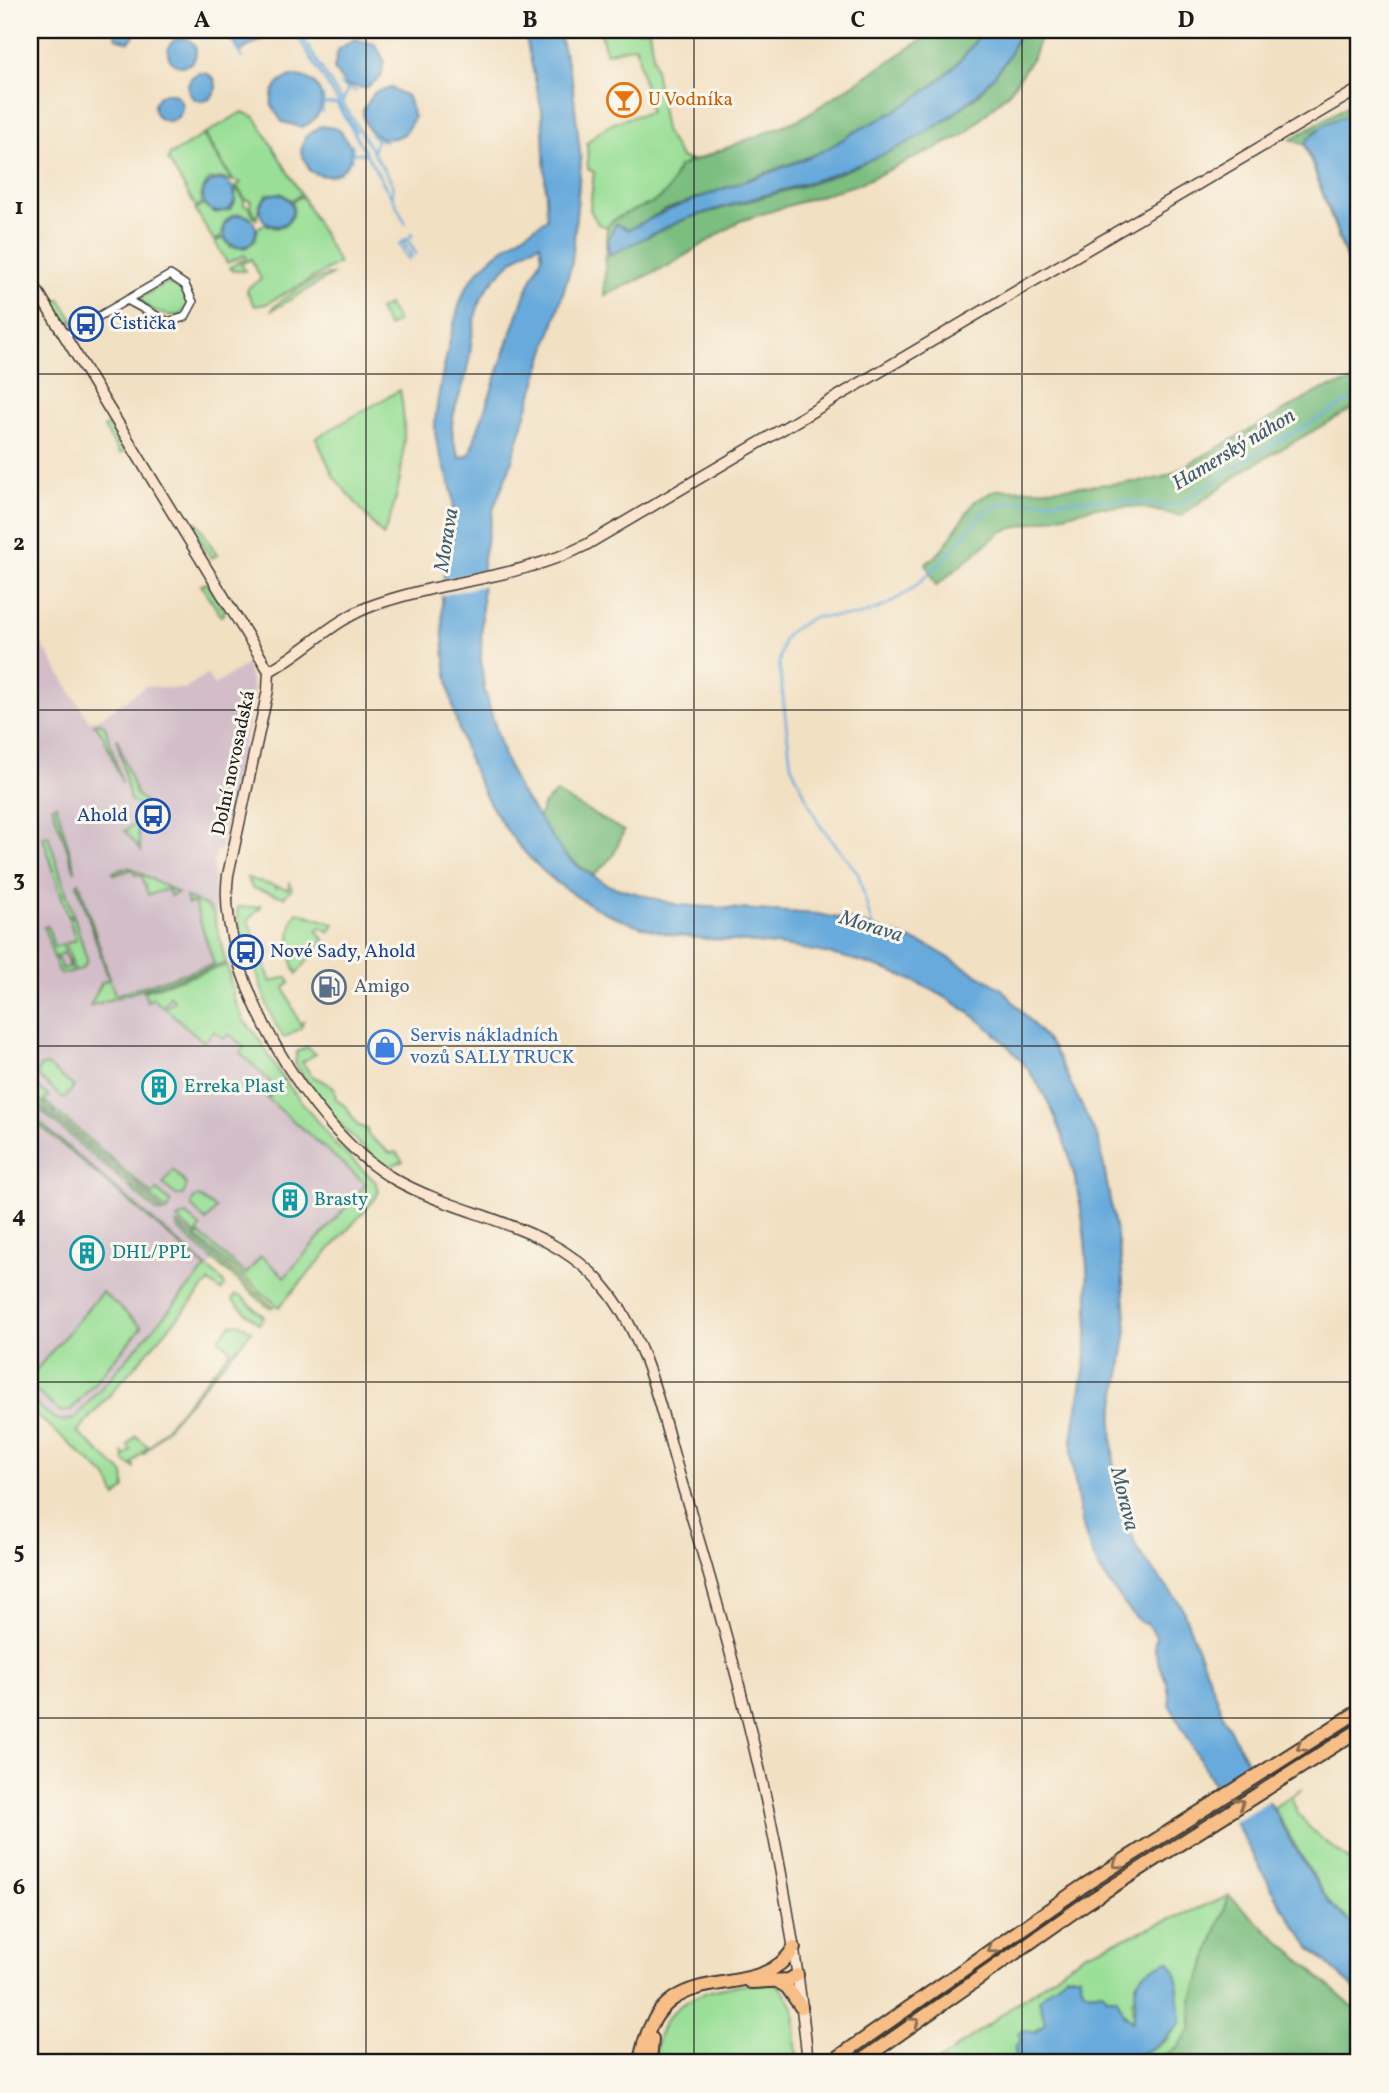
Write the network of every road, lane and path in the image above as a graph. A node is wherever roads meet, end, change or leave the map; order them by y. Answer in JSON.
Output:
{"nodes":[{"id":1,"x":1359,"y":89,"type":"edge"},
{"id":2,"x":30,"y":278,"type":"edge"},
{"id":3,"x":127,"y":300,"type":"junction"},
{"id":4,"x":65,"y":336,"type":"junction"},
{"id":5,"x":269,"y":671,"type":"junction"},
{"id":6,"x":1359,"y":1711,"type":"edge"},
{"id":7,"x":1359,"y":1730,"type":"edge"},
{"id":8,"x":794,"y":1948,"type":"junction"},
{"id":9,"x":797,"y":1975,"type":"junction"},
{"id":10,"x":773,"y":1976,"type":"junction"},
{"id":11,"x":802,"y":2007,"type":"junction"},
{"id":12,"x":859,"y":2062,"type":"edge"},
{"id":13,"x":640,"y":2063,"type":"edge"},
{"id":14,"x":650,"y":2063,"type":"edge"},
{"id":15,"x":808,"y":2063,"type":"edge"},
{"id":16,"x":830,"y":2063,"type":"edge"}],
"edges":[{"from":1,"to":5,"type":"main road"},
{"from":2,"to":4,"type":"main road","name":"Dolní novosadská"},
{"from":3,"to":3,"type":"street"},
{"from":3,"to":4,"type":"street"},
{"from":4,"to":5,"type":"main road","name":"Dolní novosadská"},
{"from":5,"to":8,"type":"main road","name":"Dolní novosadská"},
{"from":6,"to":16,"type":"highway","one_way":true},
{"from":12,"to":7,"type":"highway","one_way":true},
{"from":8,"to":9,"type":"main road","name":"Dolní novosadská"},
{"from":8,"to":10,"type":"highway"},
{"from":9,"to":10,"type":"highway"},
{"from":9,"to":11,"type":"main road","name":"Dolní novosadská"},
{"from":10,"to":11,"type":"highway"},
{"from":10,"to":13,"type":"highway"},
{"from":10,"to":14,"type":"highway"},
{"from":11,"to":15,"type":"main road","name":"Dolní novosadská"}]}
